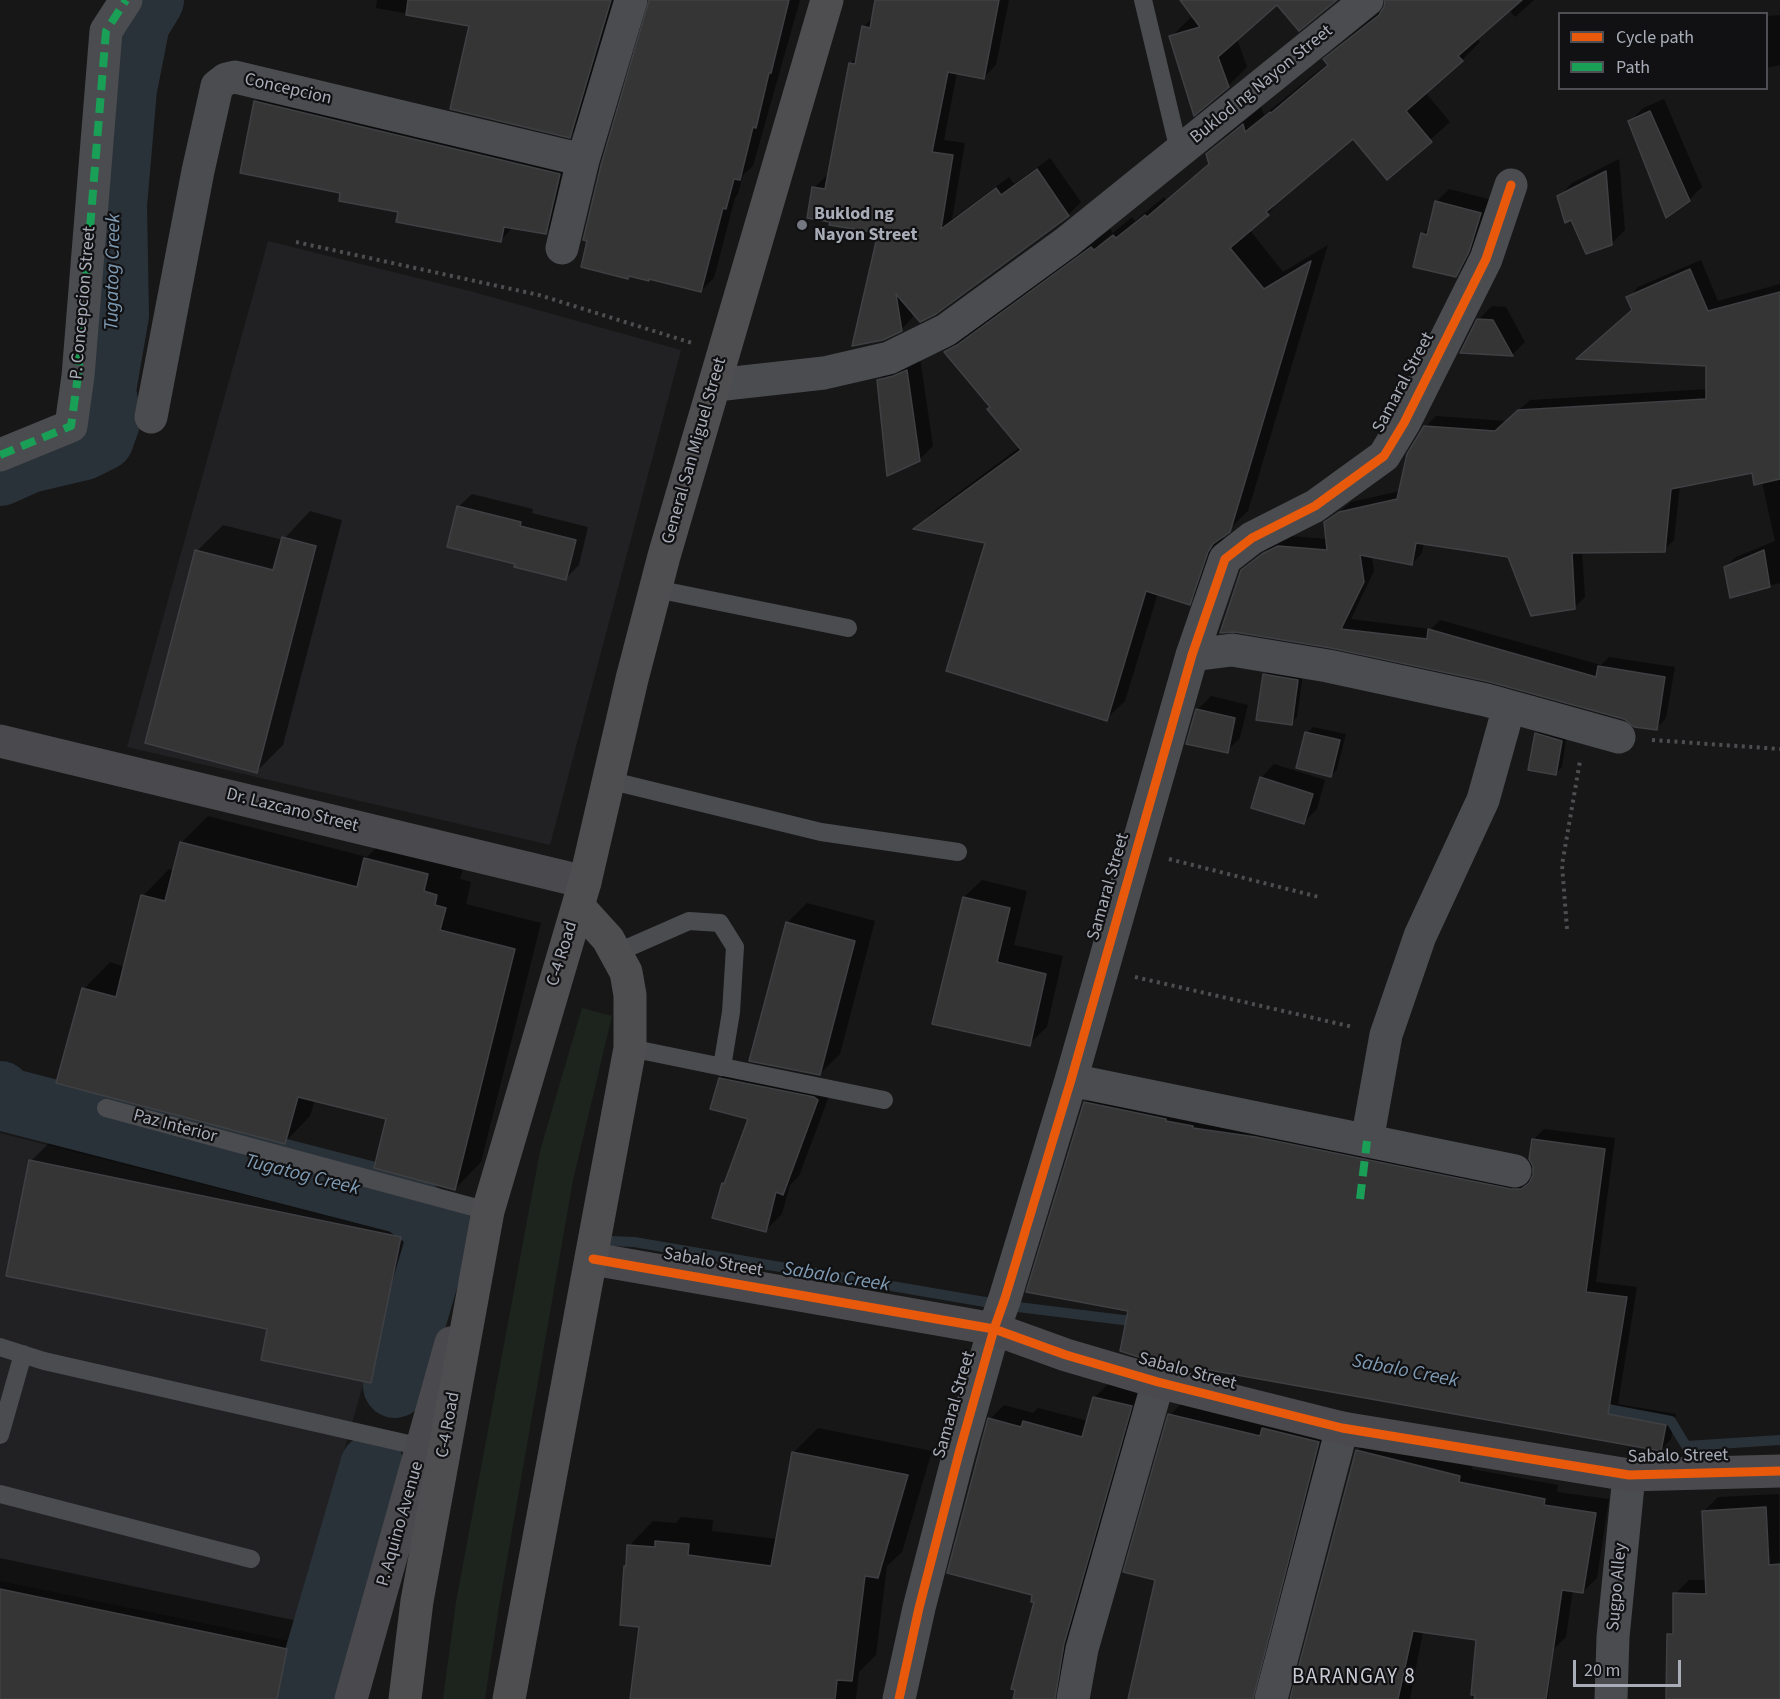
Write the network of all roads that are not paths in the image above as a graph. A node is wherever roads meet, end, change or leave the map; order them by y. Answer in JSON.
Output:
{"nodes":[{"id":1,"x":126,"y":0,"type":"edge"},
{"id":2,"x":631,"y":0,"type":"edge"},
{"id":3,"x":827,"y":0,"type":"edge"},
{"id":4,"x":1143,"y":0,"type":"edge"},
{"id":5,"x":1367,"y":0,"type":"edge"},
{"id":6,"x":1179,"y":151,"type":"junction"},
{"id":7,"x":584,"y":160,"type":"junction"},
{"id":8,"x":1511,"y":185,"type":"dead end"},
{"id":9,"x":562,"y":248,"type":"dead end"},
{"id":10,"x":716,"y":385,"type":"junction"},
{"id":11,"x":151,"y":417,"type":"dead end"},
{"id":12,"x":0,"y":455,"type":"edge"},
{"id":13,"x":656,"y":589,"type":"junction"},
{"id":14,"x":848,"y":628,"type":"dead end"},
{"id":15,"x":1192,"y":655,"type":"junction"},
{"id":16,"x":1509,"y":707,"type":"junction"},
{"id":17,"x":1619,"y":737,"type":"road end"},
{"id":18,"x":0,"y":741,"type":"edge"},
{"id":19,"x":608,"y":780,"type":"junction"},
{"id":20,"x":958,"y":852,"type":"dead end"},
{"id":21,"x":581,"y":894,"type":"junction"},
{"id":22,"x":616,"y":953,"type":"junction"},
{"id":23,"x":630,"y":1048,"type":"junction"},
{"id":24,"x":722,"y":1067,"type":"junction"},
{"id":25,"x":1071,"y":1080,"type":"junction"},
{"id":26,"x":884,"y":1100,"type":"dead end"},
{"id":27,"x":106,"y":1108,"type":"dead end"},
{"id":28,"x":1367,"y":1141,"type":"junction"},
{"id":29,"x":1515,"y":1171,"type":"dead end"},
{"id":30,"x":488,"y":1211,"type":"junction"},
{"id":31,"x":593,"y":1259,"type":"junction"},
{"id":32,"x":994,"y":1329,"type":"junction"},
{"id":33,"x":0,"y":1347,"type":"edge"},
{"id":34,"x":23,"y":1354,"type":"junction"},
{"id":35,"x":1158,"y":1382,"type":"junction"},
{"id":36,"x":1342,"y":1428,"type":"junction"},
{"id":37,"x":0,"y":1435,"type":"edge"},
{"id":38,"x":422,"y":1447,"type":"junction"},
{"id":39,"x":1780,"y":1471,"type":"edge"},
{"id":40,"x":1629,"y":1475,"type":"junction"},
{"id":41,"x":0,"y":1494,"type":"edge"},
{"id":42,"x":251,"y":1559,"type":"dead end"},
{"id":43,"x":351,"y":1699,"type":"edge"},
{"id":44,"x":405,"y":1699,"type":"edge"},
{"id":45,"x":509,"y":1699,"type":"edge"},
{"id":46,"x":899,"y":1699,"type":"edge"},
{"id":47,"x":1073,"y":1699,"type":"edge"},
{"id":48,"x":1271,"y":1699,"type":"edge"},
{"id":49,"x":1611,"y":1699,"type":"edge"}],
"edges":[{"from":1,"to":12,"type":"street","name":"P. Concepcion Street"},
{"from":2,"to":7,"type":"street"},
{"from":3,"to":10,"type":"highway","name":"General San Miguel Street"},
{"from":4,"to":6,"type":"lane"},
{"from":5,"to":6,"type":"street","name":"Buklod ng Nayon Street"},
{"from":6,"to":10,"type":"street","name":"Buklod ng Nayon Street"},
{"from":7,"to":9,"type":"street"},
{"from":7,"to":11,"type":"street","name":"Concepcion"},
{"from":8,"to":15,"type":"street","name":"Samaral Street"},
{"from":10,"to":13,"type":"highway","name":"General San Miguel Street"},
{"from":13,"to":14,"type":"lane"},
{"from":13,"to":19,"type":"highway","name":"General San Miguel Street"},
{"from":15,"to":16,"type":"street"},
{"from":15,"to":25,"type":"street","name":"Samaral Street"},
{"from":16,"to":17,"type":"street"},
{"from":16,"to":28,"type":"street"},
{"from":18,"to":21,"type":"street","name":"Dr. Lazcano Street"},
{"from":19,"to":20,"type":"lane"},
{"from":19,"to":21,"type":"highway","name":"General San Miguel Street"},
{"from":21,"to":22,"type":"highway","name":"C-4 Road"},
{"from":21,"to":30,"type":"highway","name":"C-4 Road"},
{"from":22,"to":23,"type":"highway","name":"C-4 Road"},
{"from":22,"to":24,"type":"lane"},
{"from":23,"to":24,"type":"lane"},
{"from":23,"to":31,"type":"highway","name":"C-4 Road"},
{"from":24,"to":26,"type":"lane"},
{"from":25,"to":28,"type":"street"},
{"from":25,"to":32,"type":"street","name":"Samaral Street"},
{"from":27,"to":30,"type":"lane","name":"Paz Interior"},
{"from":28,"to":29,"type":"street"},
{"from":30,"to":38,"type":"street","name":"P. Aquino Avenue"},
{"from":30,"to":44,"type":"highway","name":"C-4 Road"},
{"from":31,"to":32,"type":"street","name":"Sabalo Street"},
{"from":31,"to":45,"type":"highway","name":"C-4 Road"},
{"from":32,"to":35,"type":"street","name":"Sabalo Street"},
{"from":32,"to":46,"type":"street","name":"Samaral Street"},
{"from":33,"to":34,"type":"lane"},
{"from":34,"to":37,"type":"lane"},
{"from":34,"to":38,"type":"lane"},
{"from":35,"to":36,"type":"street","name":"Sabalo Street"},
{"from":35,"to":47,"type":"street"},
{"from":36,"to":40,"type":"street","name":"Sabalo Street"},
{"from":36,"to":48,"type":"street"},
{"from":38,"to":43,"type":"street","name":"P. Aquino Avenue"},
{"from":39,"to":40,"type":"street","name":"Sabalo Street"},
{"from":40,"to":49,"type":"street","name":"Sugpo Alley"},
{"from":41,"to":42,"type":"lane"}]}
